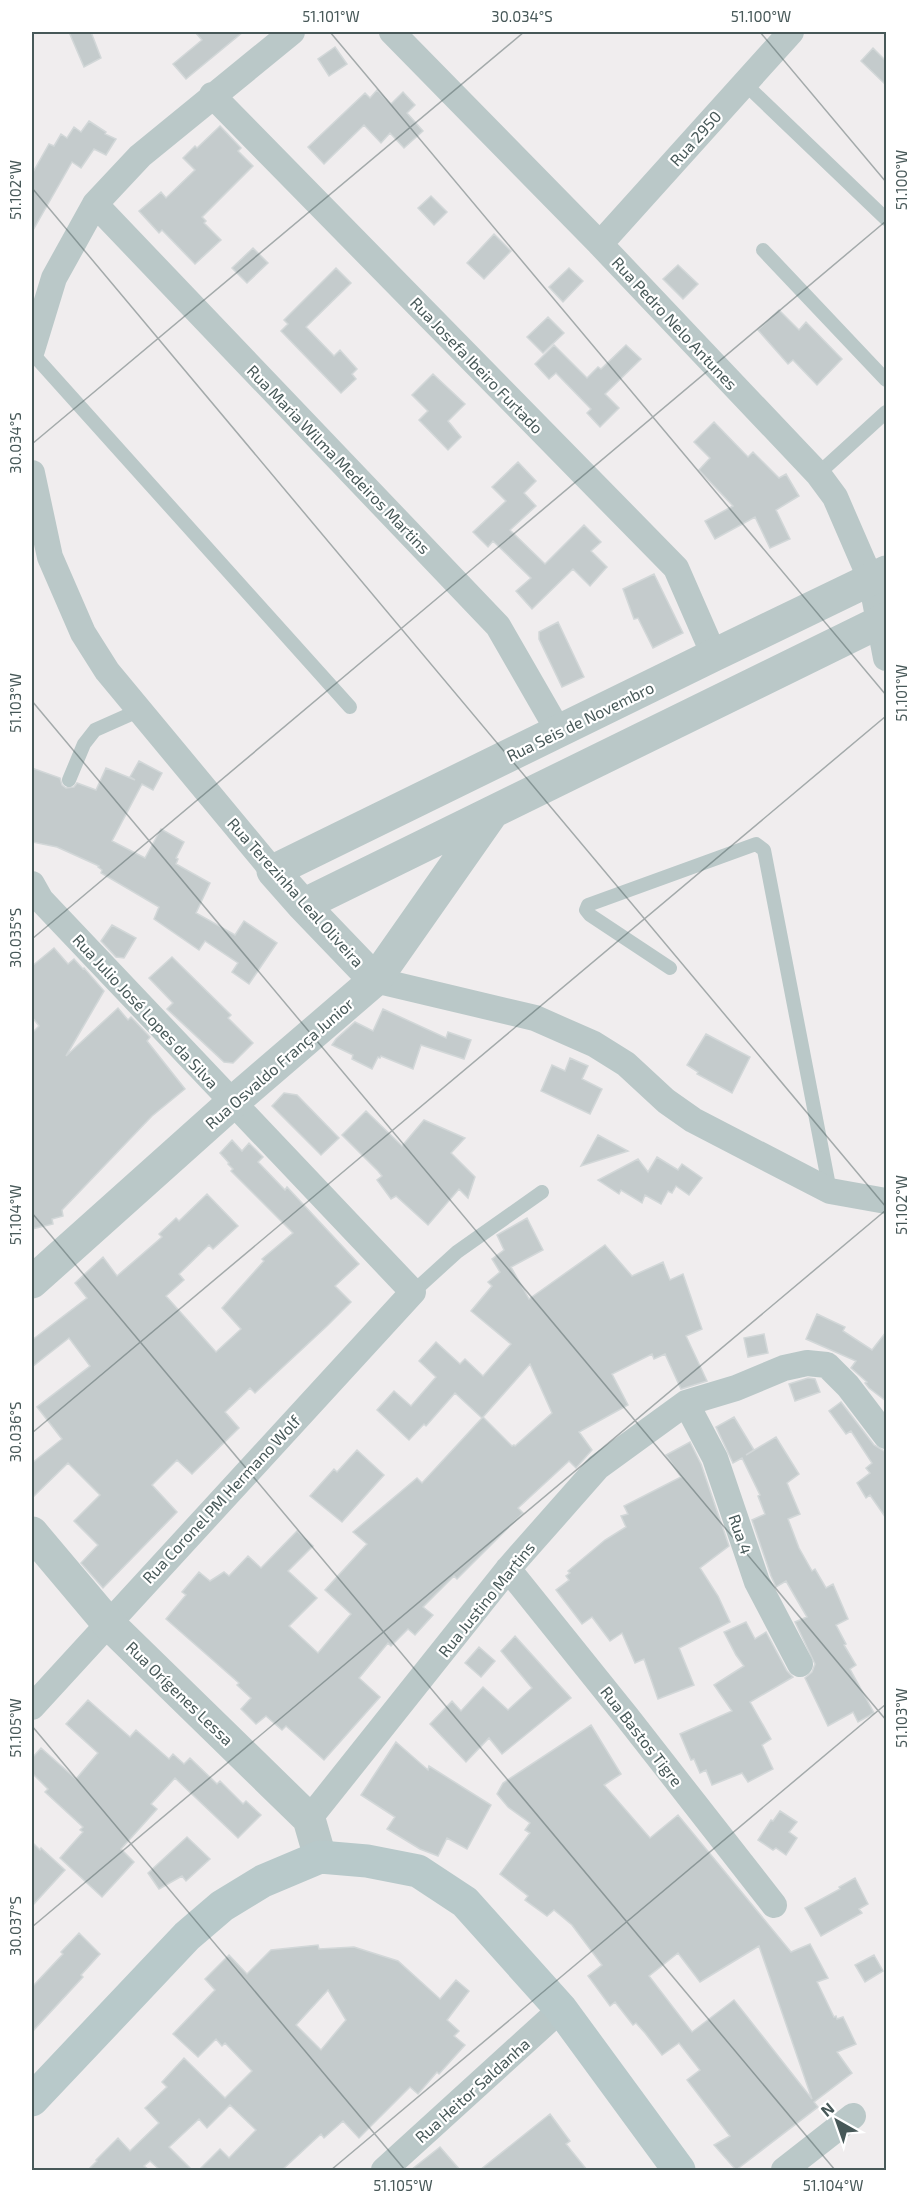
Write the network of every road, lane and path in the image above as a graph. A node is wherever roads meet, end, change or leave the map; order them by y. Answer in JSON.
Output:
{"nodes":[{"id":1,"x":292,"y":32,"type":"edge"},
{"id":2,"x":392,"y":32,"type":"edge"},
{"id":3,"x":791,"y":32,"type":"edge"},
{"id":4,"x":744,"y":83,"type":"junction"},
{"id":5,"x":212,"y":95,"type":"junction"},
{"id":6,"x":95,"y":204,"type":"junction"},
{"id":7,"x":886,"y":219,"type":"edge"},
{"id":8,"x":600,"y":244,"type":"junction"},
{"id":9,"x":763,"y":250,"type":"dead end"},
{"id":10,"x":32,"y":351,"type":"edge"},
{"id":11,"x":886,"y":380,"type":"edge"},
{"id":12,"x":886,"y":412,"type":"edge"},
{"id":13,"x":32,"y":473,"type":"edge"},
{"id":14,"x":818,"y":474,"type":"junction"},
{"id":15,"x":879,"y":576,"type":"edge"},
{"id":16,"x":883,"y":621,"type":"edge"},
{"id":17,"x":714,"y":655,"type":"junction"},
{"id":18,"x":886,"y":658,"type":"edge"},
{"id":19,"x":350,"y":707,"type":"dead end"},
{"id":20,"x":140,"y":710,"type":"junction"},
{"id":21,"x":559,"y":732,"type":"junction"},
{"id":22,"x":69,"y":780,"type":"dead end"},
{"id":23,"x":492,"y":813,"type":"junction"},
{"id":24,"x":273,"y":871,"type":"junction"},
{"id":25,"x":32,"y":884,"type":"edge"},
{"id":26,"x":303,"y":905,"type":"junction"},
{"id":27,"x":670,"y":968,"type":"dead end"},
{"id":28,"x":375,"y":980,"type":"junction"},
{"id":29,"x":232,"y":1103,"type":"junction"},
{"id":30,"x":830,"y":1191,"type":"junction"},
{"id":31,"x":542,"y":1192,"type":"dead end"},
{"id":32,"x":886,"y":1201,"type":"edge"},
{"id":33,"x":32,"y":1282,"type":"edge"},
{"id":34,"x":413,"y":1292,"type":"junction"},
{"id":35,"x":686,"y":1403,"type":"junction"},
{"id":36,"x":886,"y":1436,"type":"edge"},
{"id":37,"x":32,"y":1533,"type":"edge"},
{"id":38,"x":508,"y":1569,"type":"junction"},
{"id":39,"x":107,"y":1622,"type":"junction"},
{"id":40,"x":800,"y":1664,"type":"dead end"},
{"id":41,"x":32,"y":1707,"type":"edge"},
{"id":42,"x":309,"y":1819,"type":"junction"},
{"id":43,"x":320,"y":1857,"type":"junction"},
{"id":44,"x":774,"y":1905,"type":"dead end"},
{"id":45,"x":561,"y":2009,"type":"junction"},
{"id":46,"x":32,"y":2100,"type":"edge"},
{"id":47,"x":853,"y":2116,"type":"dead end"},
{"id":48,"x":384,"y":2170,"type":"edge"},
{"id":49,"x":679,"y":2170,"type":"edge"},
{"id":50,"x":784,"y":2170,"type":"edge"}],
"edges":[{"from":1,"to":5,"type":"street"},
{"from":2,"to":8,"type":"street","name":"Rua Pedro Nelo Antunes"},
{"from":3,"to":4,"type":"street","name":"Rua 2950"},
{"from":4,"to":7,"type":"lane"},
{"from":4,"to":8,"type":"street","name":"Rua 2950"},
{"from":5,"to":6,"type":"street"},
{"from":5,"to":17,"type":"street","name":"Rua Josefa Ibeiro Furtado"},
{"from":6,"to":10,"type":"street"},
{"from":6,"to":21,"type":"street","name":"Rua Maria Wilma Medeiros Martins"},
{"from":8,"to":14,"type":"street","name":"Rua Pedro Nelo Antunes"},
{"from":9,"to":11,"type":"lane"},
{"from":10,"to":19,"type":"lane"},
{"from":12,"to":14,"type":"lane"},
{"from":13,"to":20,"type":"street","name":"Rua Terezinha Leal Oliveira"},
{"from":14,"to":15,"type":"street","name":"Rua Pedro Nelo Antunes"},
{"from":15,"to":16,"type":"street","name":"Rua Pedro Nelo Antunes"},
{"from":15,"to":17,"type":"street","name":"Rua Seis de Novembro"},
{"from":16,"to":18,"type":"street","name":"Rua Pedro Nelo Antunes"},
{"from":16,"to":23,"type":"street"},
{"from":17,"to":21,"type":"street","name":"Rua Seis de Novembro"},
{"from":20,"to":22,"type":"lane"},
{"from":20,"to":24,"type":"street","name":"Rua Terezinha Leal Oliveira"},
{"from":21,"to":24,"type":"street","name":"Rua Seis de Novembro"},
{"from":23,"to":26,"type":"street"},
{"from":23,"to":28,"type":"street","name":"Rua Osvaldo França Junior"},
{"from":24,"to":26,"type":"street","name":"Rua Terezinha Leal Oliveira"},
{"from":25,"to":29,"type":"street","name":"Rua Julio José Lopes da Silva"},
{"from":26,"to":28,"type":"street","name":"Rua Terezinha Leal Oliveira"},
{"from":27,"to":30,"type":"lane"},
{"from":28,"to":29,"type":"street","name":"Rua Osvaldo França Junior"},
{"from":28,"to":30,"type":"street","name":"Rua Terezinha Leal Oliveira"},
{"from":29,"to":33,"type":"street","name":"Rua Osvaldo França Junior"},
{"from":29,"to":34,"type":"street","name":"Rua Julio José Lopes da Silva"},
{"from":30,"to":32,"type":"street","name":"Rua Terezinha Leal Oliveira"},
{"from":31,"to":34,"type":"lane"},
{"from":34,"to":39,"type":"street","name":"Rua Coronel PM Hermano Wolf"},
{"from":35,"to":36,"type":"street","name":"Rua Justino Martins"},
{"from":35,"to":38,"type":"street","name":"Rua Justino Martins"},
{"from":35,"to":40,"type":"street","name":"Rua 4"},
{"from":37,"to":39,"type":"street","name":"Rua Orígenes Lessa"},
{"from":38,"to":42,"type":"street","name":"Rua Justino Martins"},
{"from":38,"to":44,"type":"street","name":"Rua Bastos Tigre"},
{"from":39,"to":41,"type":"street","name":"Rua Coronel PM Hermano Wolf"},
{"from":39,"to":42,"type":"street","name":"Rua Orígenes Lessa"},
{"from":42,"to":43,"type":"street","name":"Rua Orígenes Lessa"},
{"from":43,"to":45,"type":"main road"},
{"from":43,"to":46,"type":"main road"},
{"from":45,"to":48,"type":"street","name":"Rua Heitor Saldanha"},
{"from":45,"to":49,"type":"main road"},
{"from":47,"to":50,"type":"street"}]}
